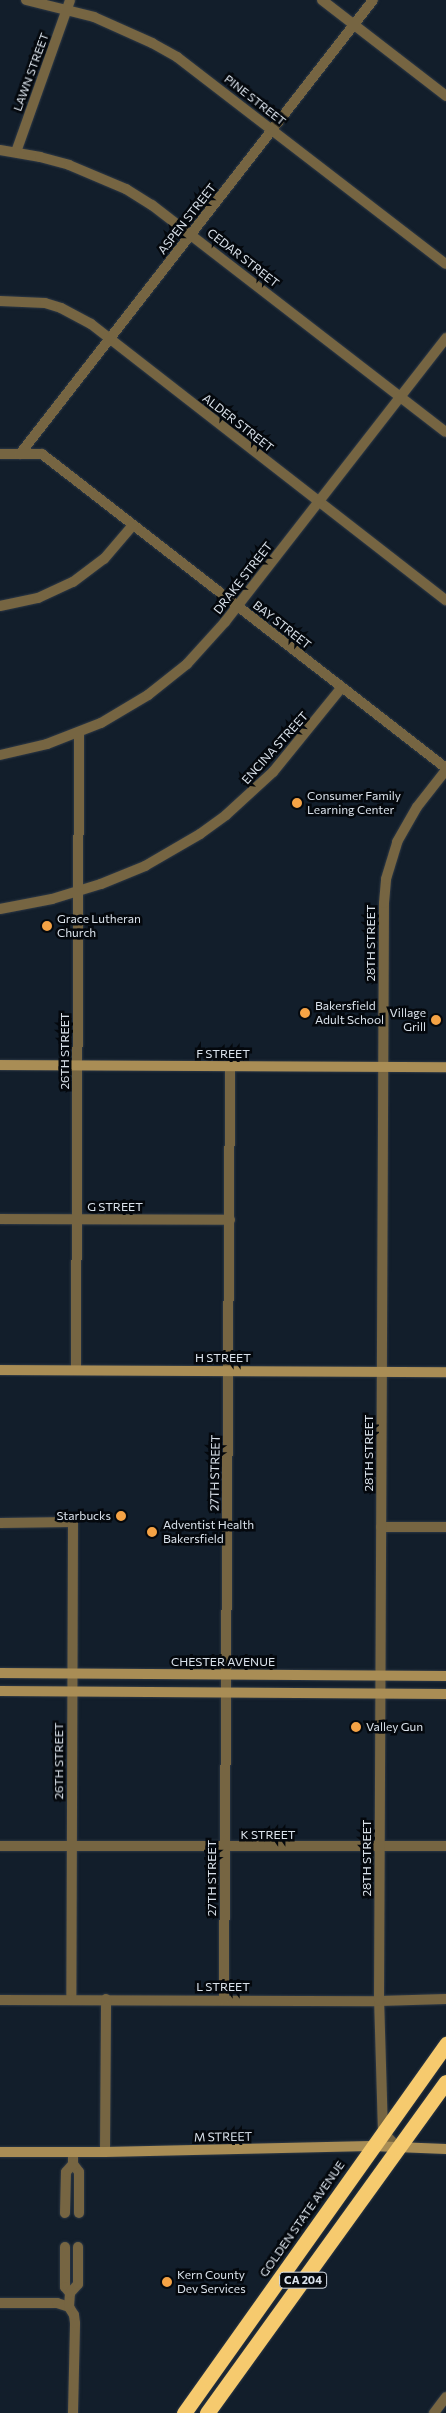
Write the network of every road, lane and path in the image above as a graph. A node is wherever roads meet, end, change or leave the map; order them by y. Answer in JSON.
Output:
{"nodes":[{"id":1,"x":26,"y":0,"type":"edge"},
{"id":2,"x":322,"y":0,"type":"edge"},
{"id":3,"x":373,"y":0,"type":"edge"},
{"id":4,"x":68,"y":4,"type":"edge"},
{"id":5,"x":354,"y":25,"type":"junction"},
{"id":6,"x":446,"y":96,"type":"edge"},
{"id":7,"x":273,"y":129,"type":"junction"},
{"id":8,"x":0,"y":150,"type":"edge"},
{"id":9,"x":16,"y":152,"type":"junction"},
{"id":10,"x":191,"y":234,"type":"junction"},
{"id":11,"x":446,"y":264,"type":"edge"},
{"id":12,"x":0,"y":301,"type":"edge"},
{"id":13,"x":446,"y":338,"type":"edge"},
{"id":14,"x":110,"y":339,"type":"junction"},
{"id":15,"x":400,"y":397,"type":"junction"},
{"id":16,"x":446,"y":432,"type":"edge"},
{"id":17,"x":0,"y":454,"type":"edge"},
{"id":18,"x":20,"y":454,"type":"junction"},
{"id":19,"x":319,"y":501,"type":"junction"},
{"id":20,"x":133,"y":524,"type":"junction"},
{"id":21,"x":446,"y":600,"type":"edge"},
{"id":22,"x":0,"y":606,"type":"edge"},
{"id":23,"x":238,"y":606,"type":"junction"},
{"id":24,"x":342,"y":687,"type":"junction"},
{"id":25,"x":78,"y":733,"type":"junction"},
{"id":26,"x":0,"y":755,"type":"edge"},
{"id":27,"x":446,"y":769,"type":"edge"},
{"id":28,"x":78,"y":892,"type":"junction"},
{"id":29,"x":0,"y":909,"type":"edge"},
{"id":30,"x":0,"y":1065,"type":"edge"},
{"id":31,"x":77,"y":1066,"type":"junction"},
{"id":32,"x":230,"y":1066,"type":"junction"},
{"id":33,"x":383,"y":1067,"type":"junction"},
{"id":34,"x":446,"y":1067,"type":"edge"},
{"id":35,"x":0,"y":1220,"type":"edge"},
{"id":36,"x":77,"y":1220,"type":"junction"},
{"id":37,"x":230,"y":1220,"type":"junction"},
{"id":38,"x":0,"y":1370,"type":"edge"},
{"id":39,"x":76,"y":1370,"type":"junction"},
{"id":40,"x":229,"y":1371,"type":"junction"},
{"id":41,"x":382,"y":1371,"type":"junction"},
{"id":42,"x":446,"y":1372,"type":"edge"},
{"id":43,"x":0,"y":1523,"type":"edge"},
{"id":44,"x":381,"y":1527,"type":"junction"},
{"id":45,"x":446,"y":1527,"type":"edge"},
{"id":46,"x":0,"y":1673,"type":"edge"},
{"id":47,"x":72,"y":1673,"type":"junction"},
{"id":48,"x":225,"y":1674,"type":"junction"},
{"id":49,"x":380,"y":1675,"type":"junction"},
{"id":50,"x":446,"y":1676,"type":"edge"},
{"id":51,"x":0,"y":1691,"type":"edge"},
{"id":52,"x":72,"y":1692,"type":"junction"},
{"id":53,"x":226,"y":1693,"type":"junction"},
{"id":54,"x":380,"y":1694,"type":"junction"},
{"id":55,"x":446,"y":1694,"type":"edge"},
{"id":56,"x":0,"y":1846,"type":"edge"},
{"id":57,"x":71,"y":1846,"type":"junction"},
{"id":58,"x":446,"y":1846,"type":"edge"},
{"id":59,"x":225,"y":1847,"type":"junction"},
{"id":60,"x":380,"y":1848,"type":"junction"},
{"id":61,"x":71,"y":1999,"type":"junction"},
{"id":62,"x":106,"y":1999,"type":"junction"},
{"id":63,"x":446,"y":1999,"type":"edge"},
{"id":64,"x":0,"y":2000,"type":"edge"},
{"id":65,"x":224,"y":2000,"type":"junction"},
{"id":66,"x":379,"y":2000,"type":"junction"},
{"id":67,"x":446,"y":2044,"type":"edge"},
{"id":68,"x":446,"y":2082,"type":"edge"},
{"id":69,"x":383,"y":2132,"type":"junction"},
{"id":70,"x":371,"y":2146,"type":"junction"},
{"id":71,"x":398,"y":2148,"type":"junction"},
{"id":72,"x":446,"y":2148,"type":"edge"},
{"id":73,"x":0,"y":2152,"type":"edge"},
{"id":74,"x":73,"y":2152,"type":"junction"},
{"id":75,"x":105,"y":2152,"type":"junction"},
{"id":76,"x":73,"y":2164,"type":"junction"},
{"id":77,"x":65,"y":2213,"type":"dead end"},
{"id":78,"x":79,"y":2213,"type":"dead end"},
{"id":79,"x":65,"y":2247,"type":"dead end"},
{"id":80,"x":78,"y":2247,"type":"dead end"},
{"id":81,"x":70,"y":2293,"type":"junction"},
{"id":82,"x":0,"y":2303,"type":"edge"},
{"id":83,"x":69,"y":2307,"type":"junction"},
{"id":84,"x":256,"y":2311,"type":"junction"},
{"id":85,"x":446,"y":2397,"type":"edge"},
{"id":86,"x":72,"y":2413,"type":"edge"},
{"id":87,"x":184,"y":2413,"type":"edge"},
{"id":88,"x":194,"y":2413,"type":"edge"},
{"id":89,"x":206,"y":2413,"type":"edge"},
{"id":90,"x":434,"y":2413,"type":"edge"}],
"edges":[{"from":1,"to":4,"type":"street","name":"PINE STREET"},
{"from":2,"to":5,"type":"street"},
{"from":3,"to":5,"type":"street","name":"ASPEN STREET"},
{"from":4,"to":7,"type":"street","name":"PINE STREET"},
{"from":4,"to":9,"type":"street","name":"LAWN STREET"},
{"from":5,"to":6,"type":"street"},
{"from":5,"to":7,"type":"street","name":"ASPEN STREET"},
{"from":7,"to":10,"type":"street","name":"ASPEN STREET"},
{"from":7,"to":11,"type":"street","name":"PINE STREET"},
{"from":8,"to":9,"type":"street","name":"CEDAR STREET"},
{"from":9,"to":10,"type":"street","name":"CEDAR STREET"},
{"from":10,"to":14,"type":"street","name":"ASPEN STREET"},
{"from":10,"to":15,"type":"street","name":"CEDAR STREET"},
{"from":12,"to":14,"type":"street","name":"ALDER STREET"},
{"from":13,"to":15,"type":"street","name":"DRAKE STREET"},
{"from":14,"to":18,"type":"street","name":"ASPEN STREET"},
{"from":14,"to":19,"type":"street","name":"ALDER STREET"},
{"from":15,"to":16,"type":"street","name":"CEDAR STREET"},
{"from":15,"to":19,"type":"street","name":"DRAKE STREET"},
{"from":17,"to":18,"type":"street","name":"BAY STREET"},
{"from":18,"to":20,"type":"street","name":"BAY STREET"},
{"from":19,"to":21,"type":"street","name":"ALDER STREET"},
{"from":19,"to":23,"type":"street","name":"DRAKE STREET"},
{"from":20,"to":22,"type":"street"},
{"from":20,"to":23,"type":"street","name":"BAY STREET"},
{"from":23,"to":24,"type":"street","name":"BAY STREET"},
{"from":23,"to":25,"type":"street","name":"DRAKE STREET"},
{"from":24,"to":27,"type":"street","name":"BAY STREET"},
{"from":24,"to":28,"type":"street","name":"ENCINA STREET"},
{"from":25,"to":26,"type":"street","name":"DRAKE STREET"},
{"from":25,"to":28,"type":"street","name":"26TH STREET"},
{"from":27,"to":33,"type":"street","name":"28TH STREET"},
{"from":28,"to":29,"type":"street","name":"ENCINA STREET"},
{"from":28,"to":31,"type":"street","name":"26TH STREET"},
{"from":30,"to":31,"type":"main road","name":"F STREET"},
{"from":31,"to":32,"type":"main road","name":"F STREET"},
{"from":31,"to":36,"type":"street","name":"26TH STREET"},
{"from":32,"to":33,"type":"main road","name":"F STREET"},
{"from":32,"to":37,"type":"street","name":"27TH STREET"},
{"from":33,"to":34,"type":"main road","name":"F STREET"},
{"from":33,"to":41,"type":"street","name":"28TH STREET"},
{"from":35,"to":36,"type":"street","name":"G STREET"},
{"from":36,"to":37,"type":"street","name":"G STREET"},
{"from":36,"to":39,"type":"street","name":"26TH STREET"},
{"from":37,"to":40,"type":"street","name":"27TH STREET"},
{"from":38,"to":39,"type":"main road","name":"H STREET"},
{"from":39,"to":40,"type":"main road","name":"H STREET"},
{"from":40,"to":41,"type":"main road","name":"H STREET"},
{"from":40,"to":48,"type":"street","name":"27TH STREET"},
{"from":41,"to":42,"type":"main road","name":"H STREET"},
{"from":41,"to":44,"type":"street","name":"28TH STREET"},
{"from":43,"to":47,"type":"street","name":"26TH STREET"},
{"from":44,"to":45,"type":"street"},
{"from":44,"to":49,"type":"street","name":"28TH STREET"},
{"from":46,"to":47,"type":"main road","name":"CHESTER AVENUE"},
{"from":47,"to":48,"type":"main road","name":"CHESTER AVENUE"},
{"from":47,"to":52,"type":"street","name":"26TH STREET"},
{"from":48,"to":49,"type":"main road","name":"CHESTER AVENUE"},
{"from":48,"to":53,"type":"street","name":"27TH STREET"},
{"from":49,"to":50,"type":"main road","name":"CHESTER AVENUE"},
{"from":49,"to":54,"type":"street","name":"28TH STREET"},
{"from":51,"to":52,"type":"main road"},
{"from":52,"to":53,"type":"main road"},
{"from":52,"to":57,"type":"street","name":"26TH STREET"},
{"from":53,"to":54,"type":"main road"},
{"from":53,"to":59,"type":"street","name":"27TH STREET"},
{"from":54,"to":55,"type":"main road"},
{"from":54,"to":60,"type":"street","name":"28TH STREET"},
{"from":56,"to":57,"type":"street","name":"K STREET"},
{"from":57,"to":59,"type":"street","name":"K STREET"},
{"from":57,"to":61,"type":"street","name":"26TH STREET"},
{"from":58,"to":60,"type":"street","name":"K STREET"},
{"from":59,"to":60,"type":"street","name":"K STREET"},
{"from":59,"to":65,"type":"street","name":"27TH STREET"},
{"from":60,"to":66,"type":"street","name":"28TH STREET"},
{"from":61,"to":62,"type":"street","name":"L STREET"},
{"from":61,"to":64,"type":"street","name":"L STREET"},
{"from":62,"to":65,"type":"street","name":"L STREET"},
{"from":62,"to":75,"type":"street"},
{"from":63,"to":66,"type":"street","name":"L STREET"},
{"from":65,"to":66,"type":"street","name":"L STREET"},
{"from":66,"to":69,"type":"street","name":"28TH STREET"},
{"from":67,"to":69,"type":"highway","name":"GOLDEN STATE AVENUE","number":"CA 204"},
{"from":68,"to":71,"type":"highway","number":"CA 204"},
{"from":69,"to":70,"type":"highway","name":"GOLDEN STATE AVENUE","number":"CA 204"},
{"from":69,"to":71,"type":"street"},
{"from":70,"to":71,"type":"main road","name":"M STREET"},
{"from":70,"to":75,"type":"main road","name":"M STREET"},
{"from":70,"to":84,"type":"highway","name":"GOLDEN STATE AVENUE","number":"CA 204"},
{"from":71,"to":72,"type":"main road","name":"M STREET"},
{"from":71,"to":89,"type":"highway","number":"CA 204"},
{"from":73,"to":74,"type":"main road","name":"M STREET"},
{"from":74,"to":75,"type":"main road","name":"M STREET"},
{"from":74,"to":76,"type":"street"},
{"from":76,"to":77,"type":"street"},
{"from":76,"to":78,"type":"street"},
{"from":79,"to":81,"type":"street"},
{"from":80,"to":81,"type":"street"},
{"from":81,"to":83,"type":"street"},
{"from":82,"to":83,"type":"street"},
{"from":83,"to":86,"type":"street"},
{"from":84,"to":87,"type":"highway","name":"GOLDEN STATE AVENUE","number":"CA 204"},
{"from":84,"to":88,"type":"highway"},
{"from":85,"to":90,"type":"street"}]}
